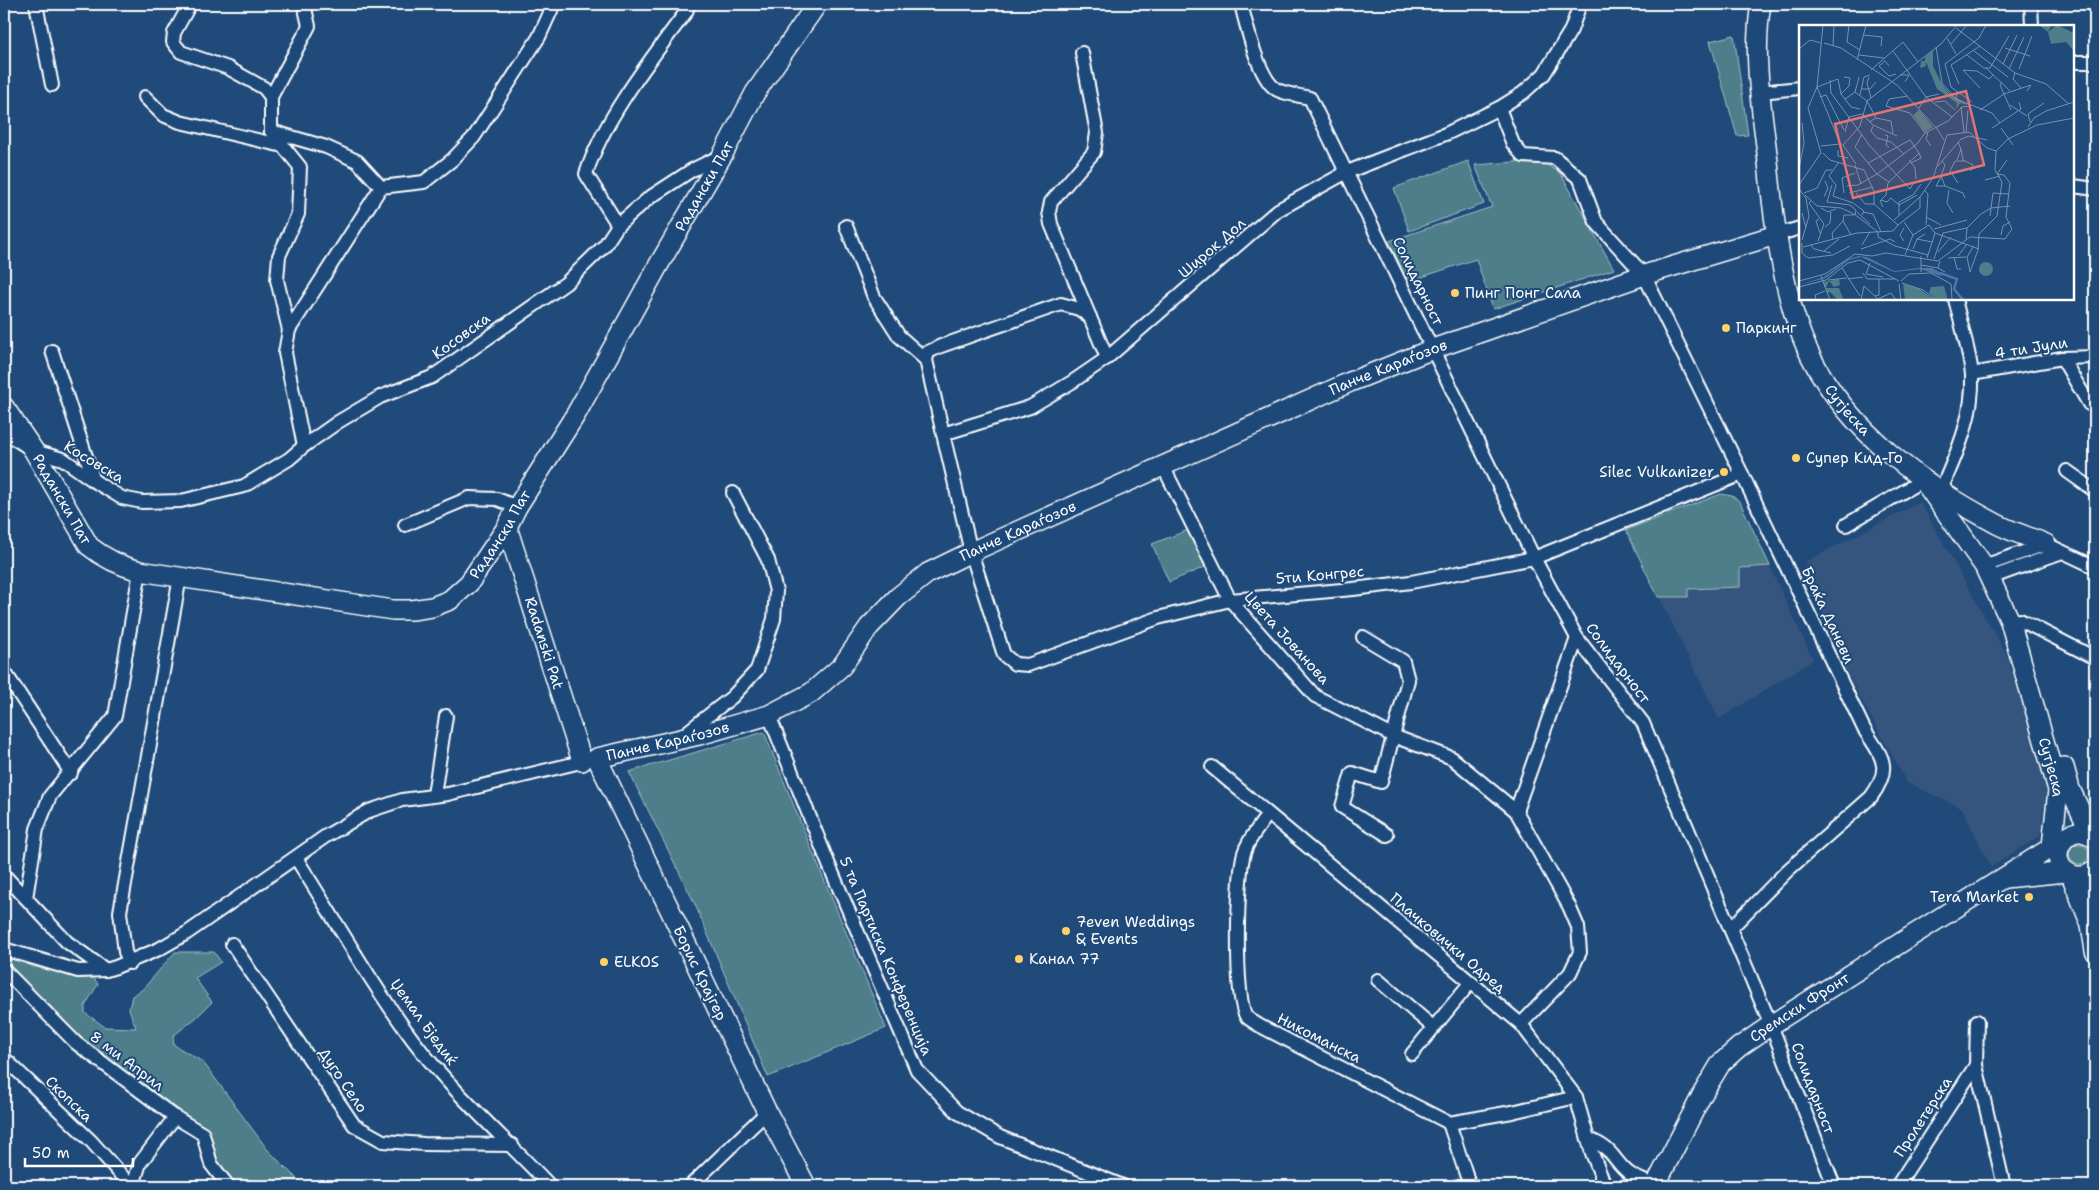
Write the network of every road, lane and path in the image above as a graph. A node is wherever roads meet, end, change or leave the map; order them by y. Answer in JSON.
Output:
{"nodes":[{"id":1,"x":36,"y":4,"type":"edge"},
{"id":2,"x":190,"y":4,"type":"edge"},
{"id":3,"x":304,"y":4,"type":"edge"},
{"id":4,"x":554,"y":4,"type":"edge"},
{"id":5,"x":689,"y":4,"type":"edge"},
{"id":6,"x":817,"y":4,"type":"edge"},
{"id":7,"x":1241,"y":4,"type":"edge"},
{"id":8,"x":1580,"y":4,"type":"edge"},
{"id":9,"x":1761,"y":4,"type":"edge"},
{"id":10,"x":2031,"y":4,"type":"edge"},
{"id":11,"x":2032,"y":25,"type":"edge"},
{"id":12,"x":1082,"y":53,"type":"dead end"},
{"id":13,"x":2074,"y":62,"type":"edge"},
{"id":14,"x":2095,"y":62,"type":"edge"},
{"id":15,"x":52,"y":85,"type":"dead end"},
{"id":16,"x":1799,"y":88,"type":"edge"},
{"id":17,"x":1760,"y":92,"type":"junction"},
{"id":18,"x":145,"y":97,"type":"dead end"},
{"id":19,"x":271,"y":97,"type":"junction"},
{"id":20,"x":1499,"y":108,"type":"junction"},
{"id":21,"x":272,"y":131,"type":"junction"},
{"id":22,"x":283,"y":146,"type":"junction"},
{"id":23,"x":724,"y":154,"type":"junction"},
{"id":24,"x":1347,"y":172,"type":"junction"},
{"id":25,"x":2074,"y":186,"type":"edge"},
{"id":26,"x":381,"y":187,"type":"junction"},
{"id":27,"x":2095,"y":190,"type":"edge"},
{"id":28,"x":618,"y":225,"type":"junction"},
{"id":29,"x":846,"y":226,"type":"dead end"},
{"id":30,"x":1799,"y":228,"type":"edge"},
{"id":31,"x":1776,"y":235,"type":"junction"},
{"id":32,"x":1644,"y":275,"type":"junction"},
{"id":33,"x":1955,"y":300,"type":"edge"},
{"id":34,"x":1090,"y":317,"type":"junction"},
{"id":35,"x":289,"y":330,"type":"junction"},
{"id":36,"x":1433,"y":349,"type":"junction"},
{"id":37,"x":52,"y":351,"type":"dead end"},
{"id":38,"x":2095,"y":357,"type":"edge"},
{"id":39,"x":1107,"y":358,"type":"junction"},
{"id":40,"x":2062,"y":358,"type":"junction"},
{"id":41,"x":926,"y":360,"type":"junction"},
{"id":42,"x":1972,"y":374,"type":"junction"},
{"id":43,"x":2095,"y":406,"type":"edge"},
{"id":44,"x":4,"y":407,"type":"edge"},
{"id":45,"x":4,"y":432,"type":"edge"},
{"id":46,"x":943,"y":434,"type":"junction"},
{"id":47,"x":304,"y":446,"type":"junction"},
{"id":48,"x":34,"y":451,"type":"junction"},
{"id":49,"x":1163,"y":466,"type":"junction"},
{"id":50,"x":1950,"y":471,"type":"junction"},
{"id":51,"x":2067,"y":471,"type":"dead end"},
{"id":52,"x":1742,"y":474,"type":"junction"},
{"id":53,"x":1923,"y":480,"type":"junction"},
{"id":54,"x":94,"y":481,"type":"junction"},
{"id":55,"x":1942,"y":490,"type":"junction"},
{"id":56,"x":2095,"y":491,"type":"edge"},
{"id":57,"x":733,"y":493,"type":"dead end"},
{"id":58,"x":517,"y":507,"type":"junction"},
{"id":59,"x":405,"y":525,"type":"dead end"},
{"id":60,"x":1846,"y":525,"type":"dead end"},
{"id":61,"x":507,"y":527,"type":"junction"},
{"id":62,"x":2054,"y":548,"type":"junction"},
{"id":63,"x":971,"y":552,"type":"junction"},
{"id":64,"x":1534,"y":558,"type":"junction"},
{"id":65,"x":2095,"y":567,"type":"edge"},
{"id":66,"x":1992,"y":570,"type":"junction"},
{"id":67,"x":140,"y":571,"type":"junction"},
{"id":68,"x":180,"y":577,"type":"junction"},
{"id":69,"x":1230,"y":600,"type":"junction"},
{"id":70,"x":2020,"y":620,"type":"junction"},
{"id":71,"x":1363,"y":637,"type":"dead end"},
{"id":72,"x":1576,"y":638,"type":"junction"},
{"id":73,"x":2095,"y":658,"type":"edge"},
{"id":74,"x":4,"y":671,"type":"edge"},
{"id":75,"x":769,"y":715,"type":"junction"},
{"id":76,"x":446,"y":716,"type":"dead end"},
{"id":77,"x":1393,"y":736,"type":"junction"},
{"id":78,"x":676,"y":740,"type":"junction"},
{"id":79,"x":590,"y":760,"type":"junction"},
{"id":80,"x":1212,"y":766,"type":"dead end"},
{"id":81,"x":71,"y":773,"type":"junction"},
{"id":82,"x":434,"y":795,"type":"junction"},
{"id":83,"x":1516,"y":811,"type":"junction"},
{"id":84,"x":1268,"y":814,"type":"junction"},
{"id":85,"x":1387,"y":835,"type":"dead end"},
{"id":86,"x":2094,"y":837,"type":"edge"},
{"id":87,"x":2057,"y":843,"type":"junction"},
{"id":88,"x":296,"y":858,"type":"junction"},
{"id":89,"x":2095,"y":871,"type":"edge"},
{"id":90,"x":2068,"y":873,"type":"junction"},
{"id":91,"x":4,"y":875,"type":"edge"},
{"id":92,"x":1998,"y":879,"type":"junction"},
{"id":93,"x":26,"y":898,"type":"junction"},
{"id":94,"x":2091,"y":925,"type":"junction"},
{"id":95,"x":1731,"y":928,"type":"junction"},
{"id":96,"x":232,"y":944,"type":"dead end"},
{"id":97,"x":4,"y":950,"type":"edge"},
{"id":98,"x":2095,"y":951,"type":"edge"},
{"id":99,"x":130,"y":962,"type":"junction"},
{"id":100,"x":4,"y":970,"type":"edge"},
{"id":101,"x":106,"y":970,"type":"junction"},
{"id":102,"x":1378,"y":980,"type":"dead end"},
{"id":103,"x":1470,"y":983,"type":"junction"},
{"id":104,"x":1977,"y":1021,"type":"dead end"},
{"id":105,"x":1521,"y":1024,"type":"junction"},
{"id":106,"x":1771,"y":1025,"type":"junction"},
{"id":107,"x":1433,"y":1028,"type":"junction"},
{"id":108,"x":1412,"y":1054,"type":"dead end"},
{"id":109,"x":4,"y":1058,"type":"edge"},
{"id":110,"x":1976,"y":1065,"type":"junction"},
{"id":111,"x":1576,"y":1097,"type":"junction"},
{"id":112,"x":767,"y":1112,"type":"junction"},
{"id":113,"x":175,"y":1116,"type":"junction"},
{"id":114,"x":1449,"y":1123,"type":"junction"},
{"id":115,"x":1588,"y":1139,"type":"junction"},
{"id":116,"x":512,"y":1145,"type":"junction"},
{"id":117,"x":132,"y":1186,"type":"edge"},
{"id":118,"x":228,"y":1186,"type":"edge"},
{"id":119,"x":550,"y":1186,"type":"edge"},
{"id":120,"x":690,"y":1186,"type":"edge"},
{"id":121,"x":806,"y":1186,"type":"edge"},
{"id":122,"x":1123,"y":1186,"type":"edge"},
{"id":123,"x":1470,"y":1186,"type":"edge"},
{"id":124,"x":1605,"y":1186,"type":"edge"},
{"id":125,"x":1655,"y":1186,"type":"edge"},
{"id":126,"x":1834,"y":1186,"type":"edge"},
{"id":127,"x":1897,"y":1186,"type":"edge"},
{"id":128,"x":2004,"y":1186,"type":"edge"}],
"edges":[{"from":1,"to":15,"type":"street"},
{"from":2,"to":19,"type":"street"},
{"from":3,"to":19,"type":"street"},
{"from":4,"to":26,"type":"street"},
{"from":5,"to":28,"type":"street"},
{"from":6,"to":23,"type":"street","name":"Радански Пат"},
{"from":7,"to":24,"type":"street","name":"Солидарност"},
{"from":8,"to":20,"type":"street","name":"Широк Дол"},
{"from":9,"to":17,"type":"street","name":"Сутјеска"},
{"from":10,"to":11,"type":"street"},
{"from":12,"to":34,"type":"street"},
{"from":13,"to":14,"type":"street"},
{"from":16,"to":17,"type":"street"},
{"from":17,"to":31,"type":"street","name":"Сутјеска"},
{"from":18,"to":22,"type":"street"},
{"from":19,"to":21,"type":"street"},
{"from":20,"to":24,"type":"street","name":"Широк Дол"},
{"from":20,"to":32,"type":"street","name":"Браќа Даневи"},
{"from":21,"to":22,"type":"street"},
{"from":21,"to":26,"type":"street"},
{"from":22,"to":35,"type":"street"},
{"from":23,"to":28,"type":"street","name":"Косовска"},
{"from":23,"to":58,"type":"street","name":"Радански Пат"},
{"from":24,"to":36,"type":"street","name":"Солидарност"},
{"from":24,"to":39,"type":"street","name":"Широк Дол"},
{"from":25,"to":27,"type":"street"},
{"from":26,"to":35,"type":"street"},
{"from":28,"to":47,"type":"street","name":"Косовска"},
{"from":29,"to":41,"type":"street"},
{"from":30,"to":31,"type":"street"},
{"from":31,"to":32,"type":"street","name":"Панче Караѓозов"},
{"from":31,"to":53,"type":"street","name":"Сутјеска"},
{"from":32,"to":36,"type":"street","name":"Панче Караѓозов"},
{"from":32,"to":52,"type":"street","name":"Браќа Даневи"},
{"from":33,"to":42,"type":"street"},
{"from":34,"to":39,"type":"street"},
{"from":34,"to":41,"type":"street"},
{"from":35,"to":47,"type":"street"},
{"from":36,"to":49,"type":"street","name":"Панче Караѓозов"},
{"from":36,"to":64,"type":"street","name":"Солидарност"},
{"from":37,"to":54,"type":"street"},
{"from":38,"to":40,"type":"street","name":"4 ти Јули"},
{"from":39,"to":46,"type":"street","name":"Широк Дол"},
{"from":40,"to":42,"type":"street","name":"4 ти Јули"},
{"from":40,"to":43,"type":"street"},
{"from":41,"to":46,"type":"street"},
{"from":42,"to":50,"type":"street"},
{"from":44,"to":48,"type":"street","name":"Радански Пат"},
{"from":45,"to":48,"type":"street","name":"Косовска"},
{"from":46,"to":63,"type":"street"},
{"from":47,"to":54,"type":"street","name":"Косовска"},
{"from":48,"to":54,"type":"street","name":"Косовска"},
{"from":48,"to":67,"type":"street","name":"Радански Пат"},
{"from":49,"to":63,"type":"street","name":"Панче Караѓозов"},
{"from":49,"to":69,"type":"street","name":"Цвета Јованова"},
{"from":50,"to":53,"type":"street"},
{"from":50,"to":55,"type":"street"},
{"from":51,"to":56,"type":"street"},
{"from":52,"to":64,"type":"street","name":"5ти Конгрес"},
{"from":52,"to":95,"type":"street","name":"Браќа Даневи"},
{"from":53,"to":55,"type":"street","name":"Сутјеска"},
{"from":53,"to":60,"type":"street"},
{"from":53,"to":66,"type":"street"},
{"from":55,"to":62,"type":"street"},
{"from":55,"to":66,"type":"street","name":"Сутјеска"},
{"from":57,"to":78,"type":"street"},
{"from":58,"to":59,"type":"street"},
{"from":58,"to":61,"type":"street","name":"Радански Пат"},
{"from":61,"to":68,"type":"street","name":"Радански Пат"},
{"from":61,"to":79,"type":"street","name":"Radanski Pat"},
{"from":62,"to":65,"type":"street"},
{"from":62,"to":66,"type":"street"},
{"from":63,"to":69,"type":"street","name":"5ти Конгрес"},
{"from":63,"to":75,"type":"street","name":"Панче Караѓозов"},
{"from":64,"to":69,"type":"street","name":"5ти Конгрес"},
{"from":64,"to":72,"type":"street","name":"Солидарност"},
{"from":66,"to":70,"type":"street","name":"Сутјеска"},
{"from":66,"to":87,"type":"street","name":"Сутјеска"},
{"from":67,"to":68,"type":"street","name":"Радански Пат"},
{"from":67,"to":81,"type":"street"},
{"from":68,"to":99,"type":"street"},
{"from":69,"to":77,"type":"street","name":"Цвета Јованова"},
{"from":70,"to":73,"type":"street"},
{"from":70,"to":86,"type":"street","name":"Сутјеска"},
{"from":71,"to":77,"type":"street"},
{"from":72,"to":83,"type":"street"},
{"from":72,"to":95,"type":"street","name":"Солидарност"},
{"from":74,"to":81,"type":"street"},
{"from":75,"to":78,"type":"street","name":"Панче Караѓозов"},
{"from":75,"to":122,"type":"street","name":"5 та Партиска Конференција"},
{"from":76,"to":82,"type":"street"},
{"from":77,"to":83,"type":"street","name":"Цвета Јованова"},
{"from":77,"to":85,"type":"street"},
{"from":78,"to":79,"type":"street","name":"Панче Караѓозов"},
{"from":79,"to":82,"type":"street","name":"Панче Караѓозов"},
{"from":79,"to":112,"type":"street","name":"Борис Крајгер"},
{"from":80,"to":84,"type":"street","name":"Плачковички Одред"},
{"from":81,"to":93,"type":"street"},
{"from":82,"to":88,"type":"street","name":"Панче Караѓозов"},
{"from":83,"to":105,"type":"street","name":"Цвета Јованова"},
{"from":84,"to":103,"type":"street","name":"Плачковички Одред"},
{"from":84,"to":114,"type":"street","name":"Никоманска"},
{"from":86,"to":87,"type":"street","name":"Сремски Фронт"},
{"from":87,"to":90,"type":"street","name":"Сутјеска"},
{"from":87,"to":92,"type":"street","name":"Сремски Фронт"},
{"from":88,"to":99,"type":"street","name":"Панче Караѓозов"},
{"from":88,"to":116,"type":"street","name":"Џемал Бједиќ"},
{"from":89,"to":90,"type":"street"},
{"from":89,"to":94,"type":"street"},
{"from":90,"to":92,"type":"street"},
{"from":90,"to":94,"type":"street","name":"Сутјеска"},
{"from":91,"to":93,"type":"street"},
{"from":92,"to":106,"type":"street","name":"Сремски Фронт"},
{"from":93,"to":101,"type":"street"},
{"from":94,"to":98,"type":"street"},
{"from":95,"to":106,"type":"street","name":"Солидарност"},
{"from":96,"to":116,"type":"street","name":"Дуго Село"},
{"from":97,"to":101,"type":"street"},
{"from":99,"to":101,"type":"street"},
{"from":100,"to":113,"type":"street","name":"8 ми Април"},
{"from":102,"to":107,"type":"street"},
{"from":103,"to":105,"type":"street","name":"Плачковички Одред"},
{"from":103,"to":107,"type":"street"},
{"from":104,"to":110,"type":"street"},
{"from":105,"to":111,"type":"street","name":"Плачковички Одред"},
{"from":106,"to":125,"type":"street","name":"Сремски Фронт"},
{"from":106,"to":126,"type":"street","name":"Солидарност"},
{"from":107,"to":108,"type":"street"},
{"from":109,"to":117,"type":"street","name":"Скопска"},
{"from":110,"to":127,"type":"street","name":"Пролетерска"},
{"from":110,"to":128,"type":"street"},
{"from":111,"to":114,"type":"street"},
{"from":111,"to":115,"type":"street","name":"Плачковички Одред"},
{"from":112,"to":120,"type":"street"},
{"from":112,"to":121,"type":"street","name":"Борис Крајгер"},
{"from":113,"to":117,"type":"street"},
{"from":113,"to":118,"type":"street","name":"8 ми Април"},
{"from":114,"to":123,"type":"street"},
{"from":115,"to":124,"type":"street","name":"Плачковички Одред"},
{"from":115,"to":125,"type":"street"},
{"from":116,"to":119,"type":"street","name":"Џемал Бједиќ"}]}
